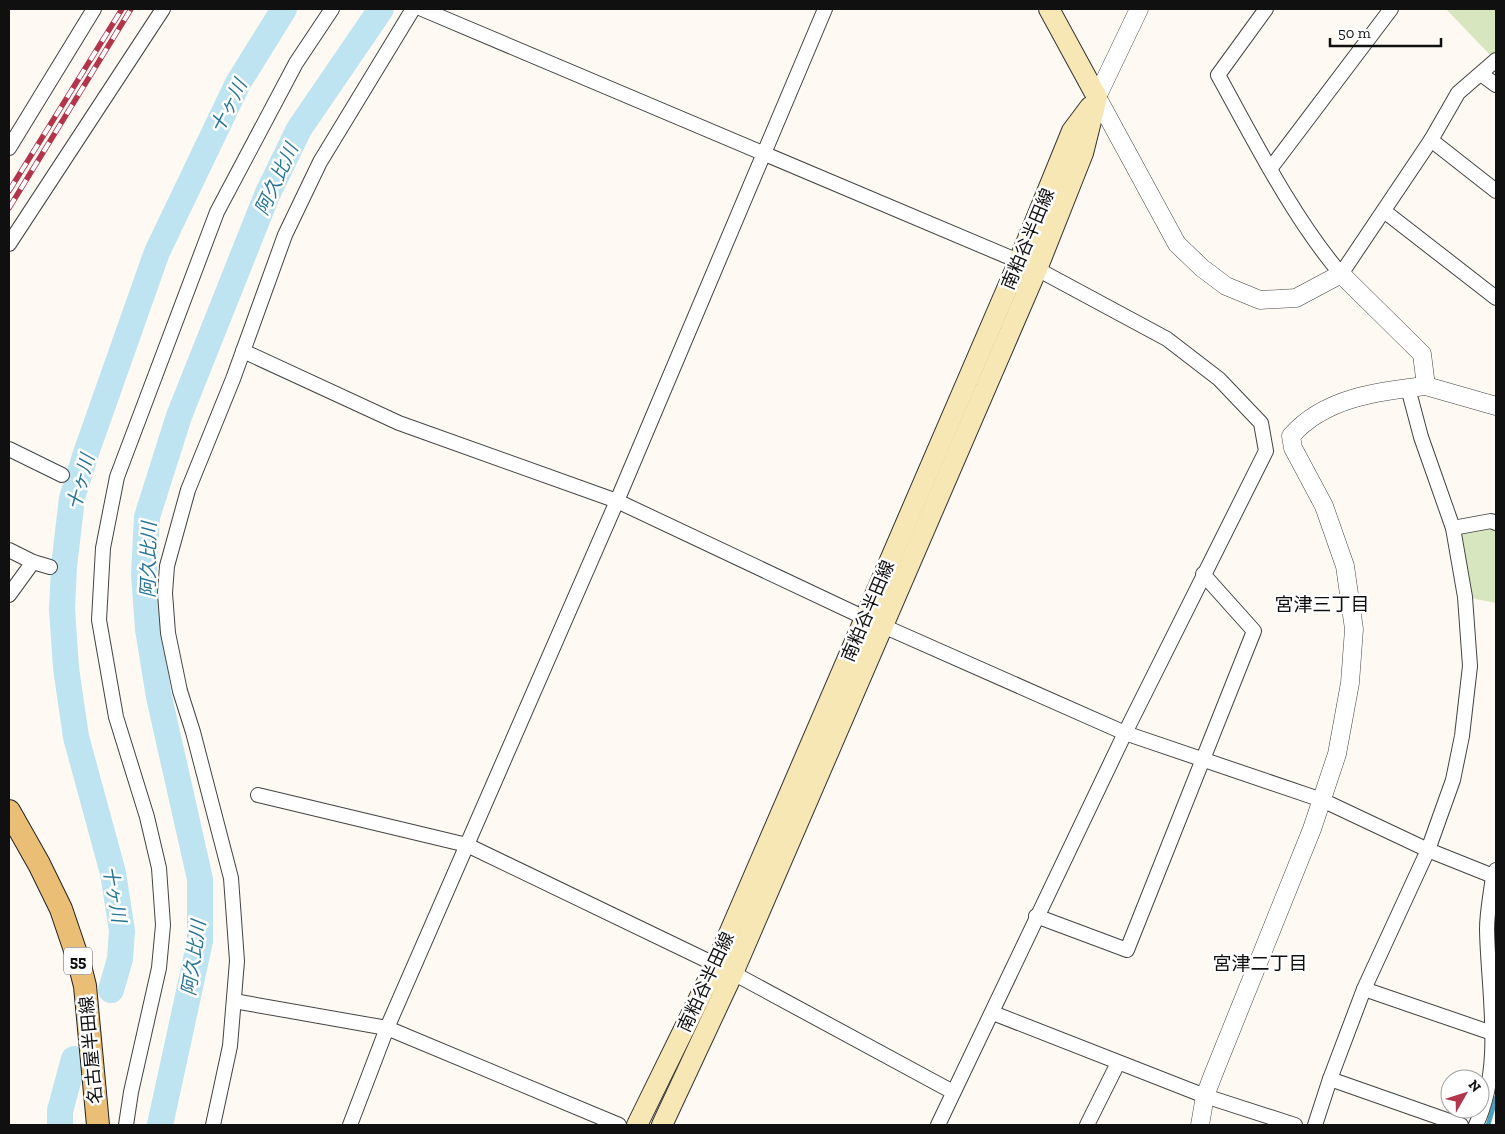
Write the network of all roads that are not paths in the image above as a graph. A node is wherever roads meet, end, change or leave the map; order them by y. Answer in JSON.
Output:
{"nodes":[{"id":1,"x":94,"y":9,"type":"edge"},
{"id":2,"x":164,"y":9,"type":"edge"},
{"id":3,"x":332,"y":9,"type":"edge"},
{"id":4,"x":413,"y":9,"type":"edge"},
{"id":5,"x":422,"y":9,"type":"edge"},
{"id":6,"x":825,"y":9,"type":"edge"},
{"id":7,"x":1049,"y":9,"type":"edge"},
{"id":8,"x":1140,"y":9,"type":"edge"},
{"id":9,"x":1266,"y":9,"type":"edge"},
{"id":10,"x":1391,"y":9,"type":"edge"},
{"id":11,"x":1496,"y":60,"type":"edge"},
{"id":12,"x":1481,"y":74,"type":"junction"},
{"id":13,"x":1496,"y":85,"type":"edge"},
{"id":14,"x":1097,"y":97,"type":"junction"},
{"id":15,"x":1431,"y":140,"type":"junction"},
{"id":16,"x":9,"y":148,"type":"edge"},
{"id":17,"x":764,"y":154,"type":"junction"},
{"id":18,"x":1270,"y":169,"type":"junction"},
{"id":19,"x":1496,"y":191,"type":"edge"},
{"id":20,"x":1384,"y":210,"type":"junction"},
{"id":21,"x":9,"y":244,"type":"edge"},
{"id":22,"x":1028,"y":265,"type":"junction"},
{"id":23,"x":1340,"y":274,"type":"junction"},
{"id":24,"x":1496,"y":298,"type":"edge"},
{"id":25,"x":243,"y":351,"type":"junction"},
{"id":26,"x":1426,"y":386,"type":"junction"},
{"id":27,"x":1408,"y":388,"type":"junction"},
{"id":28,"x":1496,"y":406,"type":"edge"},
{"id":29,"x":9,"y":449,"type":"edge"},
{"id":30,"x":62,"y":475,"type":"dead end"},
{"id":31,"x":617,"y":501,"type":"junction"},
{"id":32,"x":1496,"y":522,"type":"edge"},
{"id":33,"x":1453,"y":528,"type":"junction"},
{"id":34,"x":9,"y":550,"type":"edge"},
{"id":35,"x":33,"y":562,"type":"junction"},
{"id":36,"x":50,"y":567,"type":"dead end"},
{"id":37,"x":1203,"y":574,"type":"junction"},
{"id":38,"x":9,"y":596,"type":"edge"},
{"id":39,"x":874,"y":622,"type":"junction"},
{"id":40,"x":1124,"y":733,"type":"junction"},
{"id":41,"x":1203,"y":759,"type":"junction"},
{"id":42,"x":258,"y":795,"type":"dead end"},
{"id":43,"x":1322,"y":800,"type":"junction"},
{"id":44,"x":9,"y":811,"type":"edge"},
{"id":45,"x":467,"y":845,"type":"junction"},
{"id":46,"x":1428,"y":850,"type":"junction"},
{"id":47,"x":1495,"y":873,"type":"edge"},
{"id":48,"x":1036,"y":916,"type":"junction"},
{"id":49,"x":724,"y":968,"type":"junction"},
{"id":50,"x":1364,"y":989,"type":"junction"},
{"id":51,"x":234,"y":1001,"type":"junction"},
{"id":52,"x":993,"y":1013,"type":"junction"},
{"id":53,"x":387,"y":1028,"type":"junction"},
{"id":54,"x":1492,"y":1033,"type":"junction"},
{"id":55,"x":1118,"y":1063,"type":"junction"},
{"id":56,"x":1330,"y":1079,"type":"junction"},
{"id":57,"x":953,"y":1092,"type":"junction"},
{"id":58,"x":1205,"y":1096,"type":"junction"},
{"id":59,"x":98,"y":1125,"type":"edge"},
{"id":60,"x":126,"y":1125,"type":"edge"},
{"id":61,"x":213,"y":1125,"type":"edge"},
{"id":62,"x":350,"y":1125,"type":"edge"},
{"id":63,"x":619,"y":1125,"type":"edge"},
{"id":64,"x":638,"y":1125,"type":"edge"},
{"id":65,"x":662,"y":1125,"type":"edge"},
{"id":66,"x":938,"y":1125,"type":"edge"},
{"id":67,"x":1088,"y":1125,"type":"edge"},
{"id":68,"x":1200,"y":1125,"type":"edge"},
{"id":69,"x":1295,"y":1125,"type":"edge"},
{"id":70,"x":1315,"y":1125,"type":"edge"},
{"id":71,"x":1461,"y":1125,"type":"edge"},
{"id":72,"x":1476,"y":1125,"type":"edge"}],
"edges":[{"from":1,"to":16,"type":"street"},
{"from":2,"to":21,"type":"street"},
{"from":3,"to":60,"type":"street"},
{"from":4,"to":25,"type":"street"},
{"from":5,"to":17,"type":"street"},
{"from":6,"to":17,"type":"street"},
{"from":7,"to":14,"type":"main road"},
{"from":8,"to":14,"type":"street"},
{"from":9,"to":18,"type":"street"},
{"from":10,"to":18,"type":"street"},
{"from":11,"to":12,"type":"street"},
{"from":12,"to":13,"type":"street"},
{"from":12,"to":15,"type":"street"},
{"from":14,"to":22,"type":"main road","name":"南粕谷半田線"},
{"from":14,"to":23,"type":"street"},
{"from":15,"to":19,"type":"street"},
{"from":15,"to":20,"type":"street"},
{"from":17,"to":22,"type":"street"},
{"from":17,"to":31,"type":"street"},
{"from":18,"to":23,"type":"street"},
{"from":20,"to":23,"type":"street"},
{"from":20,"to":24,"type":"street"},
{"from":22,"to":37,"type":"street"},
{"from":22,"to":39,"type":"main road","name":"南粕谷半田線"},
{"from":23,"to":26,"type":"street"},
{"from":25,"to":31,"type":"street"},
{"from":25,"to":51,"type":"street"},
{"from":26,"to":27,"type":"street"},
{"from":26,"to":28,"type":"street"},
{"from":27,"to":33,"type":"street"},
{"from":27,"to":43,"type":"street"},
{"from":29,"to":30,"type":"street"},
{"from":31,"to":39,"type":"street"},
{"from":31,"to":45,"type":"street"},
{"from":32,"to":33,"type":"street"},
{"from":33,"to":46,"type":"street"},
{"from":34,"to":35,"type":"street"},
{"from":35,"to":36,"type":"street"},
{"from":35,"to":38,"type":"street"},
{"from":37,"to":40,"type":"street"},
{"from":37,"to":41,"type":"street"},
{"from":39,"to":40,"type":"street"},
{"from":39,"to":49,"type":"main road","name":"南粕谷半田線"},
{"from":40,"to":41,"type":"street"},
{"from":40,"to":48,"type":"street"},
{"from":41,"to":43,"type":"street"},
{"from":41,"to":48,"type":"street"},
{"from":42,"to":45,"type":"street"},
{"from":43,"to":46,"type":"street"},
{"from":43,"to":58,"type":"street"},
{"from":44,"to":59,"type":"main road","name":"名古屋半田線","number":"55"},
{"from":45,"to":49,"type":"street"},
{"from":45,"to":53,"type":"street"},
{"from":46,"to":47,"type":"street"},
{"from":46,"to":50,"type":"street"},
{"from":47,"to":54,"type":"street"},
{"from":48,"to":52,"type":"street"},
{"from":49,"to":57,"type":"street"},
{"from":49,"to":64,"type":"main road","name":"南粕谷半田線"},
{"from":49,"to":65,"type":"main road","name":"南粕谷半田線"},
{"from":50,"to":54,"type":"street"},
{"from":50,"to":56,"type":"street"},
{"from":51,"to":53,"type":"street"},
{"from":51,"to":61,"type":"street"},
{"from":52,"to":55,"type":"street"},
{"from":52,"to":57,"type":"street"},
{"from":53,"to":62,"type":"street"},
{"from":53,"to":63,"type":"street"},
{"from":54,"to":72,"type":"street"},
{"from":55,"to":58,"type":"street"},
{"from":55,"to":67,"type":"street"},
{"from":56,"to":70,"type":"street"},
{"from":56,"to":71,"type":"street"},
{"from":57,"to":66,"type":"street"},
{"from":58,"to":68,"type":"street"},
{"from":58,"to":69,"type":"street"}]}
